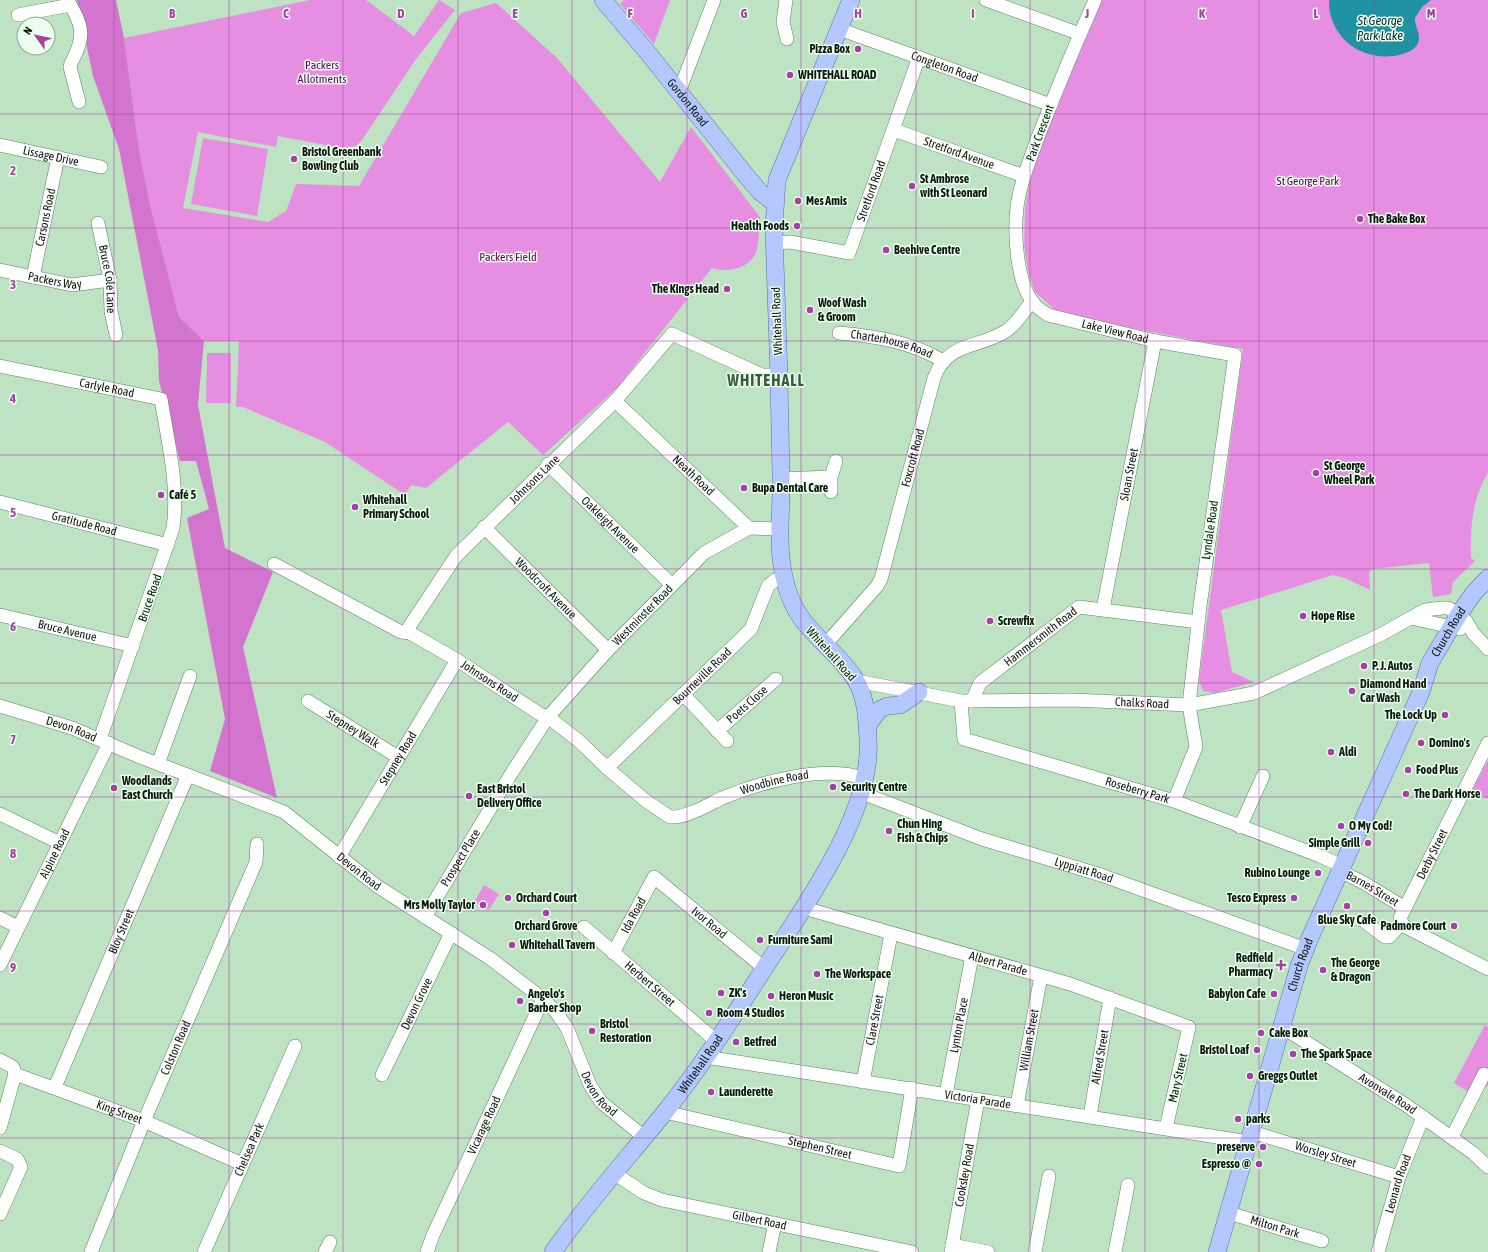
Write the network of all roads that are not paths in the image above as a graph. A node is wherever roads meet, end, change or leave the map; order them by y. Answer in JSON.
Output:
{"nodes":[{"id":1,"x":603,"y":0,"type":"edge"},
{"id":2,"x":714,"y":0,"type":"edge"},
{"id":3,"x":786,"y":0,"type":"edge"},
{"id":4,"x":851,"y":0,"type":"edge"},
{"id":5,"x":986,"y":0,"type":"edge"},
{"id":6,"x":1095,"y":0,"type":"edge"},
{"id":7,"x":69,"y":3,"type":"edge"},
{"id":8,"x":18,"y":15,"type":"dead end"},
{"id":9,"x":839,"y":29,"type":"junction"},
{"id":10,"x":1080,"y":34,"type":"junction"},
{"id":11,"x":787,"y":39,"type":"dead end"},
{"id":12,"x":919,"y":57,"type":"junction"},
{"id":13,"x":679,"y":92,"type":"junction"},
{"id":14,"x":79,"y":102,"type":"dead end"},
{"id":15,"x":1050,"y":105,"type":"junction"},
{"id":16,"x":892,"y":133,"type":"junction"},
{"id":17,"x":0,"y":145,"type":"edge"},
{"id":18,"x":58,"y":157,"type":"junction"},
{"id":19,"x":100,"y":167,"type":"dead end"},
{"id":20,"x":1024,"y":176,"type":"junction"},
{"id":21,"x":775,"y":203,"type":"junction"},
{"id":22,"x":98,"y":223,"type":"dead end"},
{"id":23,"x":775,"y":243,"type":"junction"},
{"id":24,"x":0,"y":270,"type":"edge"},
{"id":25,"x":1020,"y":272,"type":"joint"},
{"id":26,"x":33,"y":277,"type":"junction"},
{"id":27,"x":110,"y":280,"type":"junction"},
{"id":28,"x":1032,"y":301,"type":"junction"},
{"id":29,"x":839,"y":333,"type":"dead end"},
{"id":30,"x":116,"y":335,"type":"dead end"},
{"id":31,"x":1155,"y":341,"type":"junction"},
{"id":32,"x":1235,"y":355,"type":"joint"},
{"id":33,"x":943,"y":361,"type":"junction"},
{"id":34,"x":0,"y":366,"type":"edge"},
{"id":35,"x":779,"y":375,"type":"junction"},
{"id":36,"x":615,"y":401,"type":"junction"},
{"id":37,"x":170,"y":452,"type":"joint"},
{"id":38,"x":836,"y":461,"type":"dead end"},
{"id":39,"x":548,"y":464,"type":"junction"},
{"id":40,"x":831,"y":477,"type":"junction"},
{"id":41,"x":781,"y":479,"type":"junction"},
{"id":42,"x":831,"y":492,"type":"dead end"},
{"id":43,"x":0,"y":502,"type":"edge"},
{"id":44,"x":484,"y":527,"type":"junction"},
{"id":45,"x":749,"y":528,"type":"junction"},
{"id":46,"x":780,"y":529,"type":"junction"},
{"id":47,"x":168,"y":546,"type":"junction"},
{"id":48,"x":274,"y":564,"type":"dead end"},
{"id":49,"x":784,"y":578,"type":"junction"},
{"id":50,"x":1488,"y":578,"type":"edge"},
{"id":51,"x":672,"y":585,"type":"junction"},
{"id":52,"x":1488,"y":594,"type":"edge"},
{"id":53,"x":1103,"y":609,"type":"junction"},
{"id":54,"x":0,"y":615,"type":"edge"},
{"id":55,"x":1198,"y":622,"type":"junction"},
{"id":56,"x":1463,"y":625,"type":"junction"},
{"id":57,"x":410,"y":633,"type":"junction"},
{"id":58,"x":825,"y":645,"type":"junction"},
{"id":59,"x":133,"y":646,"type":"junction"},
{"id":60,"x":1488,"y":649,"type":"edge"},
{"id":61,"x":608,"y":650,"type":"junction"},
{"id":62,"x":456,"y":660,"type":"junction"},
{"id":63,"x":190,"y":676,"type":"dead end"},
{"id":64,"x":776,"y":679,"type":"dead end"},
{"id":65,"x":857,"y":681,"type":"junction"},
{"id":66,"x":919,"y":692,"type":"junction"},
{"id":67,"x":684,"y":694,"type":"junction"},
{"id":68,"x":308,"y":701,"type":"dead end"},
{"id":69,"x":966,"y":701,"type":"junction"},
{"id":70,"x":1189,"y":705,"type":"junction"},
{"id":71,"x":0,"y":706,"type":"edge"},
{"id":72,"x":548,"y":717,"type":"junction"},
{"id":73,"x":867,"y":729,"type":"junction"},
{"id":74,"x":717,"y":730,"type":"junction"},
{"id":75,"x":104,"y":741,"type":"junction"},
{"id":76,"x":727,"y":742,"type":"dead end"},
{"id":77,"x":1488,"y":743,"type":"edge"},
{"id":78,"x":398,"y":757,"type":"junction"},
{"id":79,"x":158,"y":764,"type":"junction"},
{"id":80,"x":607,"y":768,"type":"junction"},
{"id":81,"x":188,"y":775,"type":"junction"},
{"id":82,"x":1263,"y":776,"type":"dead end"},
{"id":83,"x":864,"y":786,"type":"junction"},
{"id":84,"x":1174,"y":801,"type":"junction"},
{"id":85,"x":688,"y":813,"type":"joint"},
{"id":86,"x":0,"y":814,"type":"edge"},
{"id":87,"x":1240,"y":827,"type":"junction"},
{"id":88,"x":60,"y":843,"type":"junction"},
{"id":89,"x":257,"y":844,"type":"dead end"},
{"id":90,"x":339,"y":857,"type":"junction"},
{"id":91,"x":1341,"y":869,"type":"junction"},
{"id":92,"x":654,"y":877,"type":"joint"},
{"id":93,"x":804,"y":908,"type":"junction"},
{"id":94,"x":1404,"y":908,"type":"junction"},
{"id":95,"x":425,"y":917,"type":"junction"},
{"id":96,"x":0,"y":918,"type":"edge"},
{"id":97,"x":1365,"y":922,"type":"dead end"},
{"id":98,"x":1402,"y":923,"type":"junction"},
{"id":99,"x":18,"y":927,"type":"junction"},
{"id":100,"x":584,"y":927,"type":"dead end"},
{"id":101,"x":451,"y":933,"type":"junction"},
{"id":102,"x":892,"y":934,"type":"junction"},
{"id":103,"x":1306,"y":949,"type":"junction"},
{"id":104,"x":613,"y":953,"type":"junction"},
{"id":105,"x":972,"y":956,"type":"junction"},
{"id":106,"x":0,"y":965,"type":"edge"},
{"id":107,"x":764,"y":968,"type":"junction"},
{"id":108,"x":1488,"y":969,"type":"edge"},
{"id":109,"x":1041,"y":976,"type":"junction"},
{"id":110,"x":1110,"y":998,"type":"junction"},
{"id":111,"x":543,"y":999,"type":"junction"},
{"id":112,"x":1190,"y":1027,"type":"joint"},
{"id":113,"x":1282,"y":1027,"type":"junction"},
{"id":114,"x":716,"y":1040,"type":"junction"},
{"id":115,"x":295,"y":1046,"type":"dead end"},
{"id":116,"x":706,"y":1057,"type":"junction"},
{"id":117,"x":0,"y":1060,"type":"edge"},
{"id":118,"x":15,"y":1074,"type":"junction"},
{"id":119,"x":382,"y":1075,"type":"dead end"},
{"id":120,"x":1477,"y":1079,"type":"dead end"},
{"id":121,"x":863,"y":1082,"type":"junction"},
{"id":122,"x":55,"y":1087,"type":"junction"},
{"id":123,"x":912,"y":1088,"type":"junction"},
{"id":124,"x":946,"y":1094,"type":"junction"},
{"id":125,"x":978,"y":1099,"type":"junction"},
{"id":126,"x":1017,"y":1105,"type":"junction"},
{"id":127,"x":665,"y":1112,"type":"junction"},
{"id":128,"x":1090,"y":1116,"type":"junction"},
{"id":129,"x":1423,"y":1117,"type":"junction"},
{"id":130,"x":144,"y":1121,"type":"junction"},
{"id":131,"x":0,"y":1128,"type":"edge"},
{"id":132,"x":1166,"y":1128,"type":"junction"},
{"id":133,"x":644,"y":1137,"type":"junction"},
{"id":134,"x":1251,"y":1137,"type":"junction"},
{"id":135,"x":1452,"y":1138,"type":"junction"},
{"id":136,"x":0,"y":1151,"type":"edge"},
{"id":137,"x":242,"y":1164,"type":"junction"},
{"id":138,"x":1488,"y":1167,"type":"edge"},
{"id":139,"x":614,"y":1173,"type":"junction"},
{"id":140,"x":1049,"y":1176,"type":"dead end"},
{"id":141,"x":1399,"y":1177,"type":"junction"},
{"id":142,"x":1128,"y":1185,"type":"dead end"},
{"id":143,"x":1229,"y":1212,"type":"junction"},
{"id":144,"x":0,"y":1214,"type":"edge"},
{"id":145,"x":775,"y":1223,"type":"junction"},
{"id":146,"x":1322,"y":1241,"type":"dead end"},
{"id":147,"x":857,"y":1247,"type":"edge"},
{"id":148,"x":952,"y":1249,"type":"edge"},
{"id":149,"x":91,"y":1252,"type":"edge"},
{"id":150,"x":204,"y":1252,"type":"edge"},
{"id":151,"x":427,"y":1252,"type":"edge"},
{"id":152,"x":553,"y":1252,"type":"edge"},
{"id":153,"x":769,"y":1252,"type":"edge"},
{"id":154,"x":912,"y":1252,"type":"edge"},
{"id":155,"x":988,"y":1252,"type":"edge"},
{"id":156,"x":1035,"y":1252,"type":"edge"},
{"id":157,"x":1115,"y":1252,"type":"edge"},
{"id":158,"x":1217,"y":1252,"type":"edge"},
{"id":159,"x":1378,"y":1252,"type":"edge"}],
"edges":[{"from":1,"to":13,"type":"main road","name":"Gordon Road"},
{"from":2,"to":13,"type":"street"},
{"from":3,"to":11,"type":"street"},
{"from":4,"to":9,"type":"main road","name":"Whitehall Road"},
{"from":5,"to":10,"type":"street"},
{"from":6,"to":10,"type":"street","name":"Park Crescent"},
{"from":7,"to":8,"type":"street"},
{"from":7,"to":14,"type":"street"},
{"from":9,"to":12,"type":"street","name":"Congleton Road"},
{"from":9,"to":21,"type":"main road","name":"Whitehall Road"},
{"from":10,"to":15,"type":"street","name":"Park Crescent"},
{"from":12,"to":15,"type":"street","name":"Congleton Road"},
{"from":12,"to":16,"type":"street","name":"Stretford Road"},
{"from":13,"to":21,"type":"main road","name":"Gordon Road"},
{"from":15,"to":20,"type":"street","name":"Park Crescent"},
{"from":16,"to":20,"type":"street","name":"Stretford Avenue"},
{"from":16,"to":23,"type":"street","name":"Stretford Road"},
{"from":17,"to":18,"type":"street","name":"Lissage Drive"},
{"from":18,"to":19,"type":"street","name":"Lissage Drive"},
{"from":18,"to":26,"type":"street","name":"Carsons Road"},
{"from":20,"to":25,"type":"street","name":"Park Crescent"},
{"from":21,"to":23,"type":"main road","name":"Whitehall Road"},
{"from":22,"to":27,"type":"street","name":"Bruce Cole Lane"},
{"from":23,"to":35,"type":"main road","name":"Whitehall Road"},
{"from":24,"to":26,"type":"street","name":"Packers Way"},
{"from":25,"to":28,"type":"street","name":"Lake View Road"},
{"from":26,"to":27,"type":"street","name":"Packers Way"},
{"from":27,"to":30,"type":"street","name":"Bruce Cole Lane"},
{"from":28,"to":31,"type":"street","name":"Lake View Road"},
{"from":28,"to":33,"type":"street","name":"Foxcroft Road"},
{"from":29,"to":33,"type":"street","name":"Charterhouse Road"},
{"from":31,"to":32,"type":"street","name":"Lake View Road"},
{"from":31,"to":53,"type":"street","name":"Sloan Street"},
{"from":32,"to":55,"type":"street","name":"Lyndale Road"},
{"from":33,"to":58,"type":"street","name":"Foxcroft Road"},
{"from":34,"to":37,"type":"street","name":"Carlyle Road"},
{"from":35,"to":36,"type":"street","name":"Johnsons Lane"},
{"from":35,"to":41,"type":"main road","name":"Whitehall Road"},
{"from":36,"to":39,"type":"street","name":"Johnsons Lane"},
{"from":36,"to":45,"type":"street","name":"Neath Road"},
{"from":37,"to":47,"type":"street","name":"Bruce Road"},
{"from":38,"to":40,"type":"street"},
{"from":39,"to":44,"type":"street","name":"Johnsons Lane"},
{"from":39,"to":51,"type":"street","name":"Oakleigh Avenue"},
{"from":40,"to":41,"type":"street"},
{"from":40,"to":42,"type":"street"},
{"from":41,"to":46,"type":"main road","name":"Whitehall Road"},
{"from":43,"to":47,"type":"street","name":"Gratitude Road"},
{"from":44,"to":57,"type":"street","name":"Johnsons Lane"},
{"from":44,"to":61,"type":"street","name":"Woodcroft Avenue"},
{"from":45,"to":46,"type":"street"},
{"from":45,"to":51,"type":"street","name":"Westminster Road"},
{"from":46,"to":49,"type":"main road","name":"Whitehall Road"},
{"from":47,"to":59,"type":"street","name":"Bruce Road"},
{"from":48,"to":57,"type":"street","name":"Johnsons Road"},
{"from":49,"to":58,"type":"main road","name":"Whitehall Road"},
{"from":49,"to":67,"type":"street","name":"Bourneville Road"},
{"from":50,"to":56,"type":"main road","name":"Church Road"},
{"from":51,"to":61,"type":"street","name":"Westminster Road"},
{"from":52,"to":56,"type":"main road","name":"Church Road"},
{"from":53,"to":55,"type":"street","name":"Hammersmith Road"},
{"from":53,"to":69,"type":"street","name":"Hammersmith Road"},
{"from":54,"to":59,"type":"street","name":"Bruce Avenue"},
{"from":55,"to":70,"type":"street","name":"Lyndale Road"},
{"from":56,"to":60,"type":"street"},
{"from":56,"to":70,"type":"street","name":"Chalks Road"},
{"from":56,"to":91,"type":"main road","name":"Church Road"},
{"from":57,"to":62,"type":"street","name":"Johnsons Road"},
{"from":58,"to":65,"type":"main road","name":"Whitehall Road"},
{"from":59,"to":75,"type":"street","name":"Bruce Road"},
{"from":61,"to":72,"type":"street","name":"Westminster Road"},
{"from":62,"to":72,"type":"street","name":"Johnsons Road"},
{"from":62,"to":78,"type":"street","name":"Stepney Road"},
{"from":63,"to":79,"type":"street"},
{"from":64,"to":74,"type":"street","name":"Poets Close"},
{"from":65,"to":66,"type":"street","name":"Chalks Road"},
{"from":65,"to":73,"type":"main road","name":"Whitehall Road"},
{"from":66,"to":69,"type":"street","name":"Chalks Road"},
{"from":66,"to":73,"type":"main road"},
{"from":67,"to":74,"type":"street","name":"Poets Close"},
{"from":67,"to":80,"type":"street","name":"Bourneville Road"},
{"from":68,"to":78,"type":"street","name":"Stepney Walk"},
{"from":69,"to":70,"type":"street","name":"Chalks Road"},
{"from":69,"to":84,"type":"street","name":"Roseberry Park"},
{"from":70,"to":84,"type":"street","name":"Lyndale Road"},
{"from":71,"to":75,"type":"street","name":"Devon Road"},
{"from":72,"to":80,"type":"street","name":"Johnsons Road"},
{"from":72,"to":95,"type":"street","name":"Prospect Place"},
{"from":73,"to":83,"type":"main road","name":"Whitehall Road"},
{"from":74,"to":76,"type":"street","name":"Poets Close"},
{"from":75,"to":79,"type":"street","name":"Devon Road"},
{"from":75,"to":88,"type":"street","name":"Alpine Road"},
{"from":77,"to":94,"type":"street","name":"Derby Street"},
{"from":78,"to":90,"type":"street","name":"Stepney Road"},
{"from":79,"to":81,"type":"street","name":"Devon Road"},
{"from":80,"to":85,"type":"street","name":"Johnsons Road"},
{"from":81,"to":90,"type":"street","name":"Devon Road"},
{"from":81,"to":122,"type":"street","name":"Bloy Street"},
{"from":82,"to":87,"type":"street"},
{"from":83,"to":85,"type":"street","name":"Woodbine Road"},
{"from":83,"to":93,"type":"main road","name":"Whitehall Road"},
{"from":83,"to":103,"type":"street","name":"Lyppiatt Road"},
{"from":84,"to":87,"type":"street","name":"Roseberry Park"},
{"from":86,"to":88,"type":"street"},
{"from":87,"to":91,"type":"street","name":"Roseberry Park"},
{"from":88,"to":99,"type":"street","name":"Alpine Road"},
{"from":89,"to":130,"type":"street","name":"Colston Road"},
{"from":90,"to":95,"type":"street","name":"Devon Road"},
{"from":91,"to":94,"type":"street","name":"Barnes Street"},
{"from":91,"to":103,"type":"main road","name":"Church Road"},
{"from":92,"to":104,"type":"street","name":"Ida Road"},
{"from":92,"to":107,"type":"street","name":"Ivor Road"},
{"from":93,"to":102,"type":"street","name":"Albert Parade"},
{"from":93,"to":107,"type":"main road","name":"Whitehall Road"},
{"from":94,"to":98,"type":"street","name":"Derby Street"},
{"from":95,"to":101,"type":"street","name":"Devon Road"},
{"from":96,"to":99,"type":"street"},
{"from":97,"to":98,"type":"street"},
{"from":98,"to":108,"type":"street"},
{"from":99,"to":106,"type":"street","name":"Alpine Road"},
{"from":100,"to":104,"type":"street","name":"Herbert Street"},
{"from":101,"to":111,"type":"street","name":"Devon Road"},
{"from":101,"to":119,"type":"street","name":"Devon Grove"},
{"from":102,"to":105,"type":"street","name":"Albert Parade"},
{"from":102,"to":121,"type":"street","name":"Clare Street"},
{"from":103,"to":113,"type":"main road","name":"Church Road"},
{"from":104,"to":114,"type":"street","name":"Herbert Street"},
{"from":105,"to":109,"type":"street","name":"Albert Parade"},
{"from":105,"to":124,"type":"street","name":"Lynton Place"},
{"from":107,"to":114,"type":"main road","name":"Whitehall Road"},
{"from":109,"to":110,"type":"street","name":"Albert Parade"},
{"from":109,"to":126,"type":"street","name":"William Street"},
{"from":110,"to":112,"type":"street","name":"Albert Parade"},
{"from":110,"to":128,"type":"street","name":"Alfred Street"},
{"from":111,"to":133,"type":"street","name":"Devon Road"},
{"from":111,"to":151,"type":"street","name":"Vicarage Road"},
{"from":112,"to":132,"type":"street","name":"Mary Street"},
{"from":113,"to":129,"type":"street","name":"Avonvale Road"},
{"from":113,"to":134,"type":"main road","name":"Church Road"},
{"from":114,"to":116,"type":"main road","name":"Whitehall Road"},
{"from":115,"to":137,"type":"street","name":"Chelsea Park"},
{"from":116,"to":121,"type":"street","name":"Victoria Parade"},
{"from":116,"to":127,"type":"main road","name":"Whitehall Road"},
{"from":117,"to":118,"type":"street","name":"King Street"},
{"from":118,"to":122,"type":"street","name":"King Street"},
{"from":118,"to":131,"type":"street"},
{"from":120,"to":135,"type":"street"},
{"from":121,"to":123,"type":"street","name":"Victoria Parade"},
{"from":122,"to":130,"type":"street","name":"King Street"},
{"from":123,"to":124,"type":"street","name":"Victoria Parade"},
{"from":123,"to":127,"type":"street","name":"Stephen Street"},
{"from":124,"to":125,"type":"street","name":"Victoria Parade"},
{"from":125,"to":126,"type":"street","name":"Victoria Parade"},
{"from":125,"to":148,"type":"street","name":"Cooksley Road"},
{"from":126,"to":128,"type":"street","name":"Victoria Parade"},
{"from":127,"to":133,"type":"main road","name":"Whitehall Road"},
{"from":128,"to":132,"type":"street","name":"Victoria Parade"},
{"from":129,"to":135,"type":"street","name":"Avonvale Road"},
{"from":129,"to":141,"type":"street","name":"Leonard Road"},
{"from":130,"to":137,"type":"street","name":"King Street"},
{"from":130,"to":149,"type":"street","name":"Colston Road"},
{"from":132,"to":134,"type":"street","name":"Victoria Parade"},
{"from":133,"to":139,"type":"main road","name":"Whitehall Road"},
{"from":134,"to":141,"type":"street","name":"Worsley Street"},
{"from":134,"to":143,"type":"main road","name":"Church Road"},
{"from":135,"to":138,"type":"street","name":"Avonvale Road"},
{"from":136,"to":144,"type":"street"},
{"from":137,"to":150,"type":"street","name":"Chelsea Park"},
{"from":139,"to":145,"type":"street","name":"Gilbert Road"},
{"from":139,"to":152,"type":"main road","name":"Whitehall Road"},
{"from":140,"to":156,"type":"street"},
{"from":141,"to":159,"type":"street","name":"Leonard Road"},
{"from":142,"to":157,"type":"street"},
{"from":143,"to":146,"type":"street","name":"Milton Park"},
{"from":143,"to":158,"type":"main road","name":"Church Road"},
{"from":145,"to":147,"type":"street","name":"Gilbert Road"},
{"from":145,"to":153,"type":"street"},
{"from":147,"to":154,"type":"street","name":"Gilbert Road"},
{"from":148,"to":155,"type":"street"}]}
